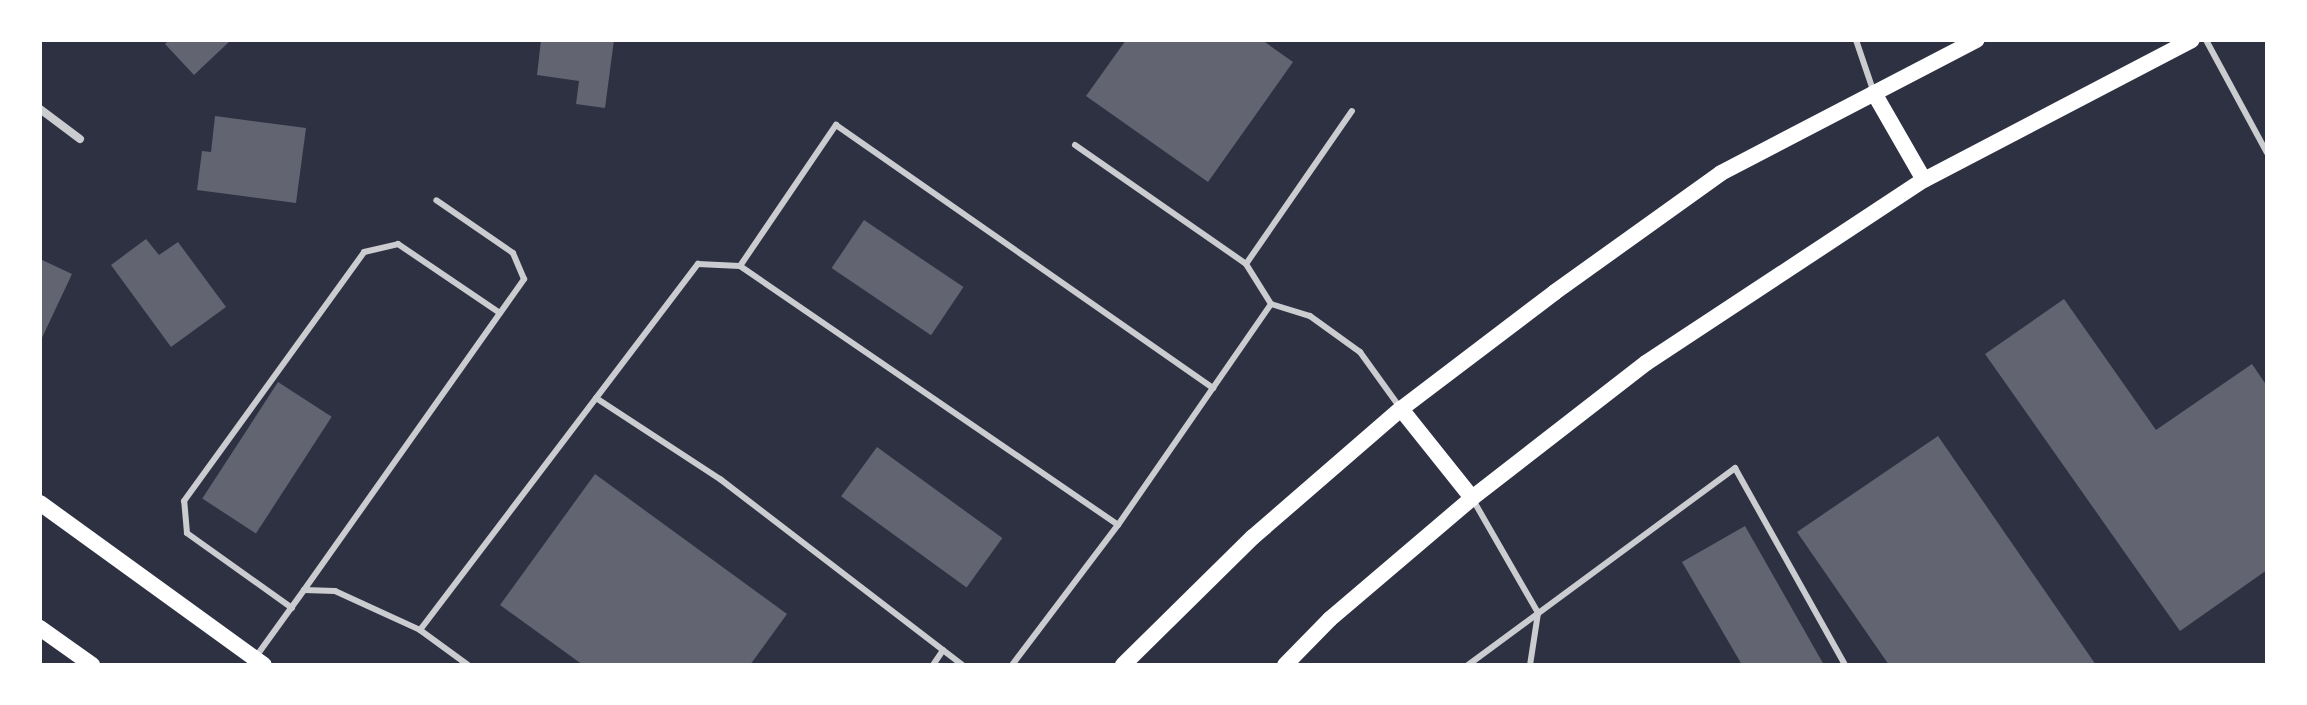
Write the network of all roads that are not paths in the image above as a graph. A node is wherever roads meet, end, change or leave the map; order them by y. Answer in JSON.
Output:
{"nodes":[{"id":1,"x":1856,"y":40,"type":"edge"},
{"id":2,"x":1976,"y":40,"type":"edge"},
{"id":3,"x":2192,"y":40,"type":"edge"},
{"id":4,"x":2206,"y":40,"type":"edge"},
{"id":5,"x":1874,"y":93,"type":"junction"},
{"id":6,"x":40,"y":109,"type":"edge"},
{"id":7,"x":1352,"y":111,"type":"dead end"},
{"id":8,"x":80,"y":139,"type":"dead end"},
{"id":9,"x":1075,"y":145,"type":"dead end"},
{"id":10,"x":2267,"y":153,"type":"edge"},
{"id":11,"x":1924,"y":180,"type":"junction"},
{"id":12,"x":436,"y":200,"type":"dead end"},
{"id":13,"x":1246,"y":264,"type":"junction"},
{"id":14,"x":740,"y":266,"type":"junction"},
{"id":15,"x":1271,"y":304,"type":"junction"},
{"id":16,"x":500,"y":313,"type":"junction"},
{"id":17,"x":1213,"y":388,"type":"junction"},
{"id":18,"x":596,"y":398,"type":"junction"},
{"id":19,"x":1401,"y":409,"type":"junction"},
{"id":20,"x":1472,"y":498,"type":"junction"},
{"id":21,"x":40,"y":503,"type":"edge"},
{"id":22,"x":1118,"y":525,"type":"junction"},
{"id":23,"x":304,"y":590,"type":"junction"},
{"id":24,"x":292,"y":608,"type":"junction"},
{"id":25,"x":1538,"y":613,"type":"junction"},
{"id":26,"x":40,"y":628,"type":"edge"},
{"id":27,"x":420,"y":630,"type":"junction"},
{"id":28,"x":943,"y":650,"type":"junction"},
{"id":29,"x":256,"y":663,"type":"edge"},
{"id":30,"x":92,"y":665,"type":"edge"},
{"id":31,"x":468,"y":665,"type":"edge"},
{"id":32,"x":933,"y":665,"type":"edge"},
{"id":33,"x":962,"y":665,"type":"edge"},
{"id":34,"x":1012,"y":665,"type":"edge"},
{"id":35,"x":1123,"y":665,"type":"edge"},
{"id":36,"x":1285,"y":665,"type":"edge"},
{"id":37,"x":1468,"y":665,"type":"edge"},
{"id":38,"x":1530,"y":665,"type":"edge"},
{"id":39,"x":1845,"y":665,"type":"edge"}],
"edges":[{"from":1,"to":5,"type":"lane"},
{"from":2,"to":5,"type":"main road"},
{"from":3,"to":11,"type":"main road"},
{"from":4,"to":10,"type":"lane"},
{"from":5,"to":11,"type":"main road"},
{"from":5,"to":19,"type":"main road"},
{"from":6,"to":8,"type":"street"},
{"from":7,"to":13,"type":"lane"},
{"from":9,"to":13,"type":"lane"},
{"from":11,"to":20,"type":"main road"},
{"from":12,"to":16,"type":"lane"},
{"from":13,"to":15,"type":"lane"},
{"from":14,"to":17,"type":"lane"},
{"from":14,"to":18,"type":"lane"},
{"from":14,"to":22,"type":"lane"},
{"from":15,"to":17,"type":"lane"},
{"from":15,"to":19,"type":"lane"},
{"from":16,"to":23,"type":"lane"},
{"from":16,"to":24,"type":"lane"},
{"from":17,"to":22,"type":"lane"},
{"from":18,"to":27,"type":"lane"},
{"from":18,"to":28,"type":"lane"},
{"from":19,"to":20,"type":"main road"},
{"from":19,"to":35,"type":"main road"},
{"from":20,"to":25,"type":"lane"},
{"from":20,"to":36,"type":"main road"},
{"from":21,"to":29,"type":"main road"},
{"from":22,"to":34,"type":"lane"},
{"from":23,"to":24,"type":"lane"},
{"from":23,"to":27,"type":"lane"},
{"from":24,"to":29,"type":"lane"},
{"from":25,"to":37,"type":"lane"},
{"from":25,"to":38,"type":"lane"},
{"from":25,"to":39,"type":"lane"},
{"from":26,"to":30,"type":"main road"},
{"from":27,"to":31,"type":"lane"},
{"from":28,"to":32,"type":"lane"},
{"from":28,"to":33,"type":"lane"}]}
